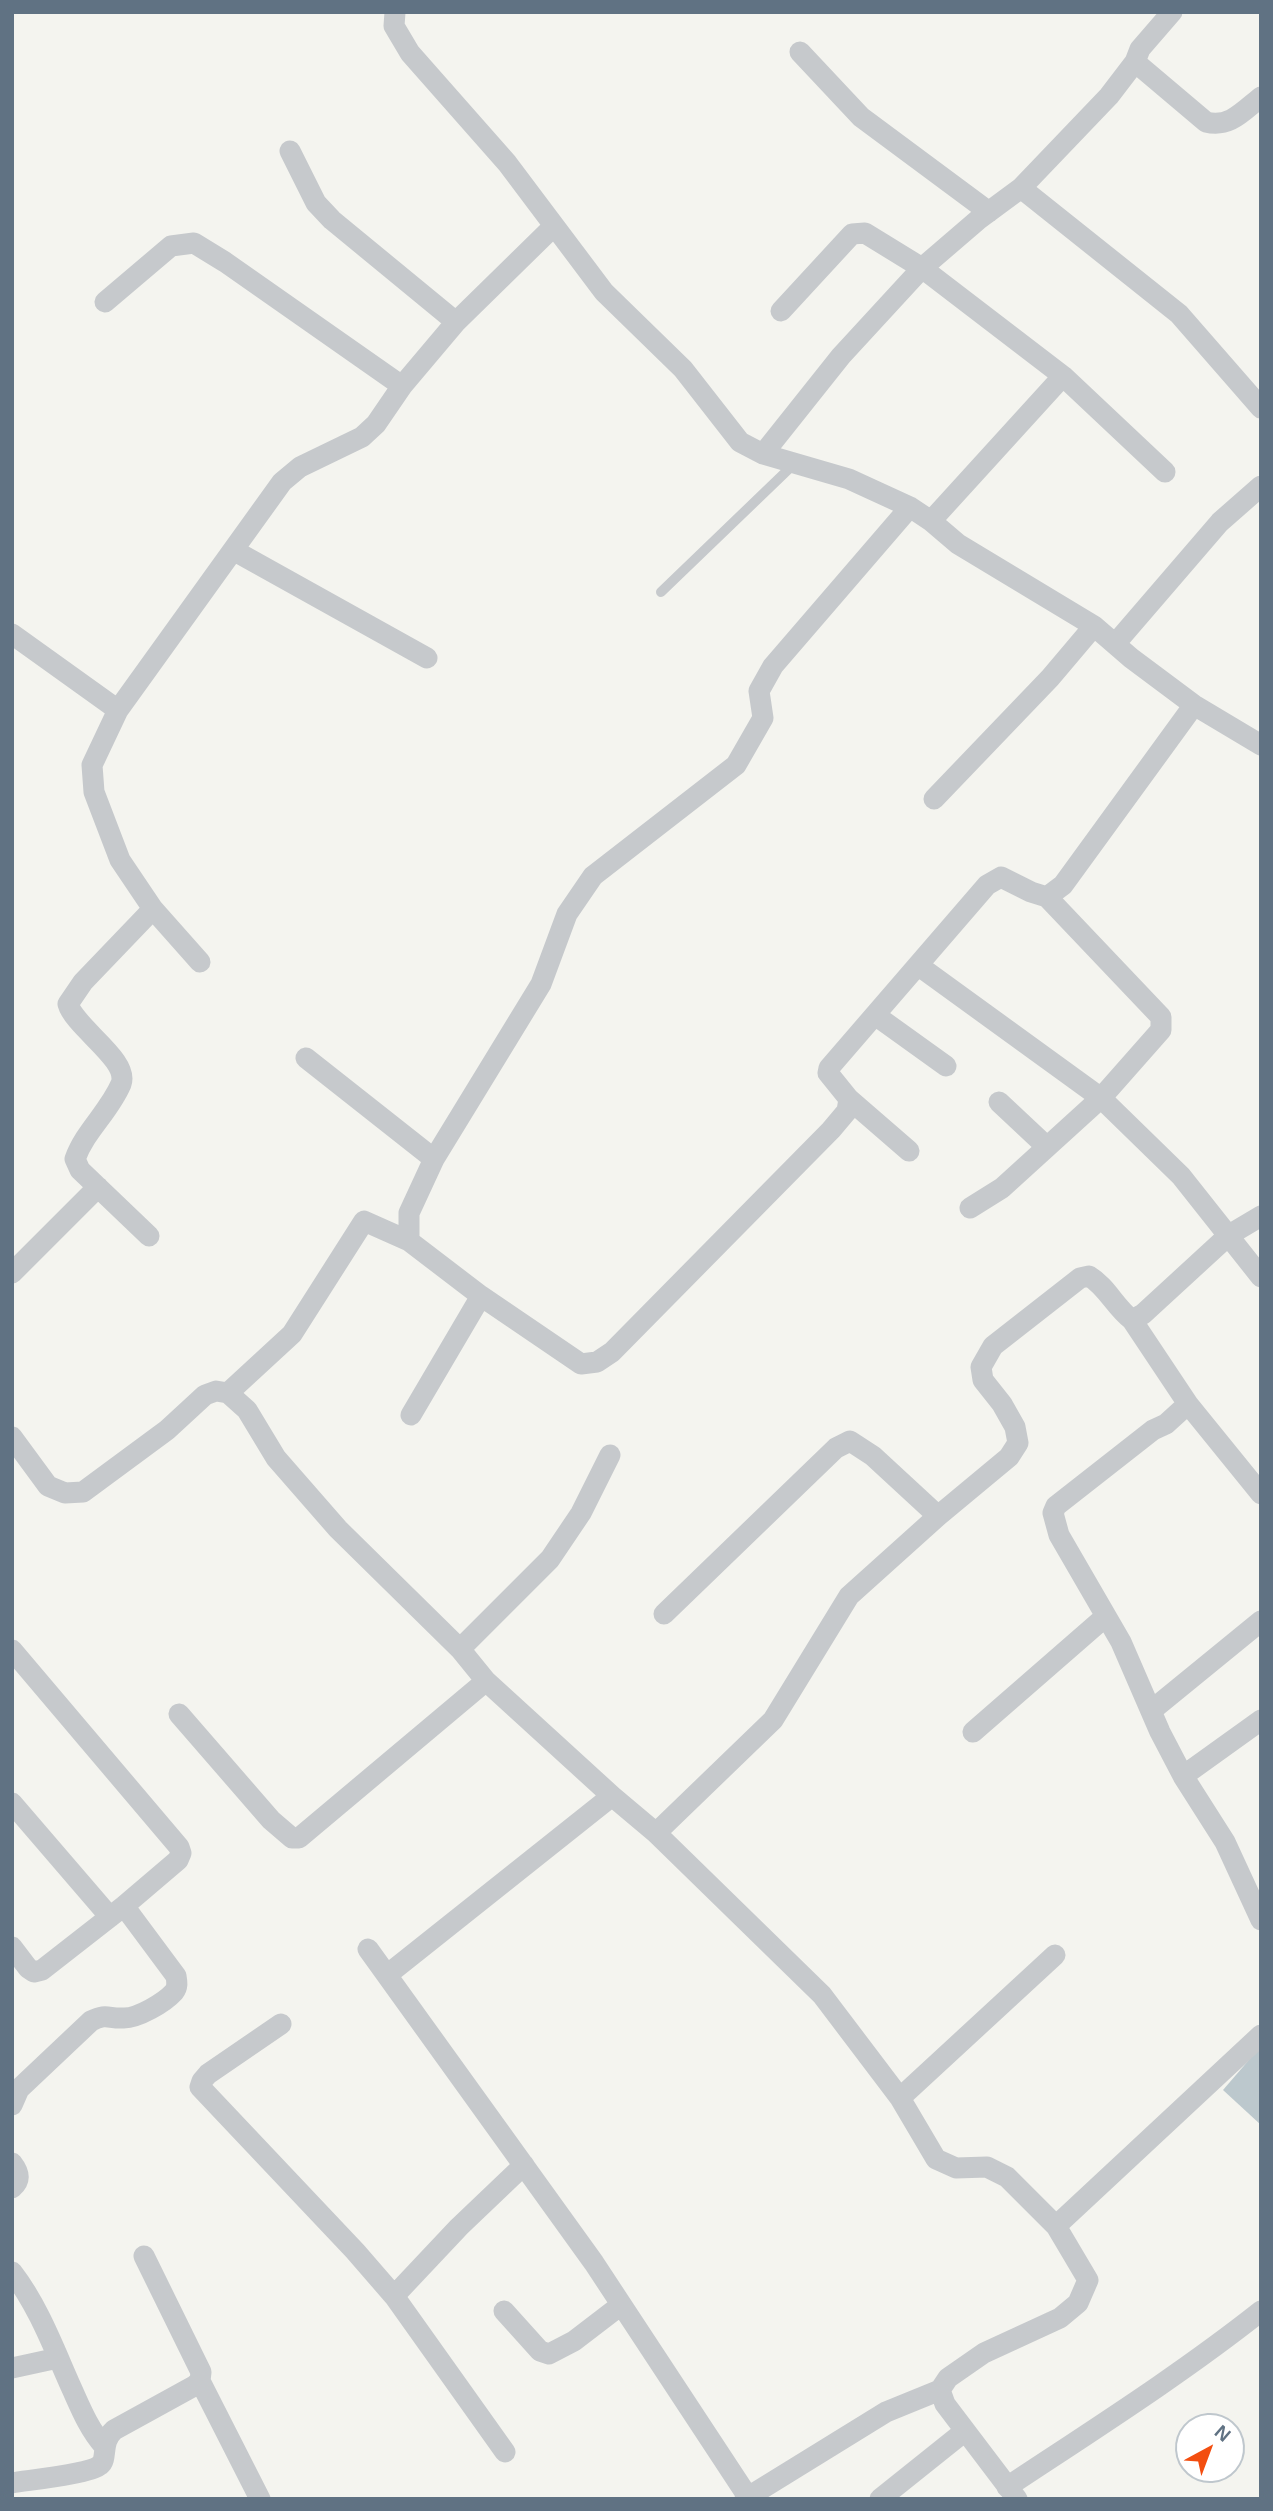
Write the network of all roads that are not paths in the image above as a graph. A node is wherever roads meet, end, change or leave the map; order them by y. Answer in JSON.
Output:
{"nodes":[{"id":1,"x":377,"y":12,"type":"edge"},
{"id":2,"x":1172,"y":12,"type":"edge"},
{"id":3,"x":395,"y":19,"type":"edge"},
{"id":4,"x":800,"y":52,"type":"dead end"},
{"id":5,"x":1135,"y":62,"type":"junction"},
{"id":6,"x":1261,"y":97,"type":"edge"},
{"id":7,"x":290,"y":151,"type":"dead end"},
{"id":8,"x":1021,"y":188,"type":"junction"},
{"id":9,"x":989,"y":212,"type":"junction"},
{"id":10,"x":554,"y":226,"type":"junction"},
{"id":11,"x":922,"y":268,"type":"junction"},
{"id":12,"x":105,"y":302,"type":"dead end"},
{"id":13,"x":781,"y":311,"type":"dead end"},
{"id":14,"x":456,"y":322,"type":"junction"},
{"id":15,"x":1063,"y":376,"type":"junction"},
{"id":16,"x":402,"y":386,"type":"junction"},
{"id":17,"x":1261,"y":408,"type":"edge"},
{"id":18,"x":763,"y":454,"type":"junction"},
{"id":19,"x":794,"y":464,"type":"junction"},
{"id":20,"x":1164,"y":472,"type":"dead end"},
{"id":21,"x":1261,"y":486,"type":"edge"},
{"id":22,"x":910,"y":507,"type":"junction"},
{"id":23,"x":931,"y":521,"type":"junction"},
{"id":24,"x":233,"y":550,"type":"junction"},
{"id":25,"x":661,"y":592,"type":"dead end"},
{"id":26,"x":1094,"y":626,"type":"junction"},
{"id":27,"x":12,"y":634,"type":"edge"},
{"id":28,"x":1115,"y":645,"type":"junction"},
{"id":29,"x":427,"y":658,"type":"dead end"},
{"id":30,"x":1194,"y":705,"type":"junction"},
{"id":31,"x":118,"y":710,"type":"junction"},
{"id":32,"x":1261,"y":745,"type":"edge"},
{"id":33,"x":934,"y":799,"type":"dead end"},
{"id":34,"x":1047,"y":897,"type":"junction"},
{"id":35,"x":153,"y":909,"type":"junction"},
{"id":36,"x":200,"y":962,"type":"dead end"},
{"id":37,"x":919,"y":966,"type":"junction"},
{"id":38,"x":875,"y":1015,"type":"junction"},
{"id":39,"x":306,"y":1058,"type":"dead end"},
{"id":40,"x":946,"y":1066,"type":"dead end"},
{"id":41,"x":1101,"y":1098,"type":"junction"},
{"id":42,"x":849,"y":1099,"type":"junction"},
{"id":43,"x":999,"y":1102,"type":"dead end"},
{"id":44,"x":1047,"y":1147,"type":"junction"},
{"id":45,"x":909,"y":1151,"type":"dead end"},
{"id":46,"x":435,"y":1159,"type":"junction"},
{"id":47,"x":98,"y":1187,"type":"junction"},
{"id":48,"x":970,"y":1208,"type":"dead end"},
{"id":49,"x":1261,"y":1216,"type":"edge"},
{"id":50,"x":1229,"y":1235,"type":"junction"},
{"id":51,"x":149,"y":1236,"type":"dead end"},
{"id":52,"x":409,"y":1241,"type":"junction"},
{"id":53,"x":12,"y":1273,"type":"edge"},
{"id":54,"x":1261,"y":1277,"type":"edge"},
{"id":55,"x":481,"y":1296,"type":"junction"},
{"id":56,"x":1132,"y":1320,"type":"junction"},
{"id":57,"x":228,"y":1393,"type":"junction"},
{"id":58,"x":1188,"y":1404,"type":"junction"},
{"id":59,"x":411,"y":1415,"type":"dead end"},
{"id":60,"x":12,"y":1437,"type":"edge"},
{"id":61,"x":610,"y":1455,"type":"dead end"},
{"id":62,"x":1261,"y":1494,"type":"edge"},
{"id":63,"x":938,"y":1516,"type":"junction"},
{"id":64,"x":664,"y":1614,"type":"dead end"},
{"id":65,"x":1105,"y":1617,"type":"junction"},
{"id":66,"x":1261,"y":1621,"type":"edge"},
{"id":67,"x":460,"y":1649,"type":"junction"},
{"id":68,"x":12,"y":1650,"type":"edge"},
{"id":69,"x":486,"y":1681,"type":"junction"},
{"id":70,"x":1152,"y":1710,"type":"junction"},
{"id":71,"x":179,"y":1714,"type":"dead end"},
{"id":72,"x":1261,"y":1720,"type":"edge"},
{"id":73,"x":973,"y":1732,"type":"dead end"},
{"id":74,"x":1183,"y":1776,"type":"junction"},
{"id":75,"x":612,"y":1796,"type":"junction"},
{"id":76,"x":12,"y":1802,"type":"edge"},
{"id":77,"x":656,"y":1833,"type":"junction"},
{"id":78,"x":117,"y":1911,"type":"junction"},
{"id":79,"x":1261,"y":1920,"type":"edge"},
{"id":80,"x":12,"y":1947,"type":"edge"},
{"id":81,"x":368,"y":1949,"type":"dead end"},
{"id":82,"x":1055,"y":1955,"type":"dead end"},
{"id":83,"x":387,"y":1975,"type":"junction"},
{"id":84,"x":281,"y":2024,"type":"dead end"},
{"id":85,"x":1261,"y":2035,"type":"edge"},
{"id":86,"x":900,"y":2098,"type":"junction"},
{"id":87,"x":12,"y":2105,"type":"edge"},
{"id":88,"x":12,"y":2163,"type":"edge"},
{"id":89,"x":524,"y":2165,"type":"junction"},
{"id":90,"x":12,"y":2188,"type":"edge"},
{"id":91,"x":1056,"y":2226,"type":"junction"},
{"id":92,"x":144,"y":2256,"type":"dead end"},
{"id":93,"x":12,"y":2272,"type":"edge"},
{"id":94,"x":394,"y":2296,"type":"junction"},
{"id":95,"x":621,"y":2305,"type":"junction"},
{"id":96,"x":504,"y":2311,"type":"dead end"},
{"id":97,"x":1261,"y":2311,"type":"edge"},
{"id":98,"x":58,"y":2358,"type":"junction"},
{"id":99,"x":12,"y":2368,"type":"edge"},
{"id":100,"x":200,"y":2381,"type":"junction"},
{"id":101,"x":940,"y":2390,"type":"junction"},
{"id":102,"x":965,"y":2431,"type":"junction"},
{"id":103,"x":104,"y":2446,"type":"junction"},
{"id":104,"x":505,"y":2452,"type":"dead end"},
{"id":105,"x":12,"y":2483,"type":"edge"},
{"id":106,"x":1012,"y":2493,"type":"edge"},
{"id":107,"x":747,"y":2498,"type":"edge"},
{"id":108,"x":260,"y":2499,"type":"edge"},
{"id":109,"x":880,"y":2499,"type":"edge"}],
"edges":[{"from":1,"to":3,"type":"street"},
{"from":2,"to":5,"type":"street"},
{"from":3,"to":10,"type":"street"},
{"from":4,"to":9,"type":"street"},
{"from":5,"to":6,"type":"street"},
{"from":5,"to":8,"type":"street"},
{"from":7,"to":14,"type":"street"},
{"from":8,"to":9,"type":"street"},
{"from":8,"to":17,"type":"street"},
{"from":9,"to":11,"type":"street"},
{"from":10,"to":14,"type":"street"},
{"from":10,"to":18,"type":"street"},
{"from":11,"to":13,"type":"street"},
{"from":11,"to":15,"type":"street"},
{"from":11,"to":18,"type":"street"},
{"from":12,"to":16,"type":"street"},
{"from":14,"to":16,"type":"street"},
{"from":15,"to":20,"type":"street"},
{"from":15,"to":23,"type":"street"},
{"from":16,"to":24,"type":"street"},
{"from":18,"to":19,"type":"street"},
{"from":19,"to":22,"type":"street"},
{"from":19,"to":25,"type":"lane"},
{"from":21,"to":28,"type":"street"},
{"from":22,"to":23,"type":"street"},
{"from":22,"to":46,"type":"street"},
{"from":23,"to":26,"type":"street"},
{"from":24,"to":29,"type":"street"},
{"from":24,"to":31,"type":"street"},
{"from":26,"to":28,"type":"street"},
{"from":26,"to":33,"type":"street"},
{"from":27,"to":31,"type":"street"},
{"from":28,"to":30,"type":"street"},
{"from":30,"to":32,"type":"street"},
{"from":30,"to":34,"type":"street"},
{"from":31,"to":35,"type":"street"},
{"from":34,"to":37,"type":"street"},
{"from":34,"to":41,"type":"street"},
{"from":35,"to":36,"type":"street"},
{"from":35,"to":47,"type":"street"},
{"from":37,"to":38,"type":"street"},
{"from":37,"to":41,"type":"street"},
{"from":38,"to":40,"type":"street"},
{"from":38,"to":42,"type":"street"},
{"from":39,"to":46,"type":"street"},
{"from":41,"to":44,"type":"street"},
{"from":41,"to":50,"type":"street"},
{"from":42,"to":45,"type":"street"},
{"from":42,"to":55,"type":"street"},
{"from":43,"to":44,"type":"street"},
{"from":44,"to":48,"type":"street"},
{"from":46,"to":52,"type":"street"},
{"from":47,"to":51,"type":"street"},
{"from":47,"to":53,"type":"street"},
{"from":49,"to":50,"type":"street"},
{"from":50,"to":54,"type":"street"},
{"from":50,"to":56,"type":"street"},
{"from":52,"to":55,"type":"street"},
{"from":52,"to":57,"type":"street"},
{"from":55,"to":59,"type":"street"},
{"from":56,"to":58,"type":"street"},
{"from":56,"to":63,"type":"street"},
{"from":57,"to":60,"type":"street"},
{"from":57,"to":67,"type":"street"},
{"from":58,"to":62,"type":"street"},
{"from":58,"to":65,"type":"street"},
{"from":61,"to":67,"type":"street"},
{"from":63,"to":64,"type":"street"},
{"from":63,"to":77,"type":"street"},
{"from":65,"to":70,"type":"street"},
{"from":65,"to":73,"type":"street"},
{"from":66,"to":70,"type":"street"},
{"from":67,"to":69,"type":"street"},
{"from":68,"to":78,"type":"street"},
{"from":69,"to":71,"type":"street"},
{"from":69,"to":75,"type":"street"},
{"from":70,"to":74,"type":"street"},
{"from":72,"to":74,"type":"street"},
{"from":74,"to":79,"type":"street"},
{"from":75,"to":77,"type":"street"},
{"from":75,"to":83,"type":"street"},
{"from":76,"to":78,"type":"street"},
{"from":77,"to":86,"type":"street"},
{"from":78,"to":80,"type":"street"},
{"from":78,"to":87,"type":"street"},
{"from":81,"to":83,"type":"street"},
{"from":82,"to":86,"type":"street"},
{"from":83,"to":89,"type":"street"},
{"from":84,"to":94,"type":"street"},
{"from":85,"to":91,"type":"street"},
{"from":86,"to":91,"type":"street"},
{"from":88,"to":90,"type":"street"},
{"from":89,"to":94,"type":"street"},
{"from":89,"to":95,"type":"street"},
{"from":91,"to":101,"type":"street"},
{"from":92,"to":100,"type":"street"},
{"from":93,"to":98,"type":"street"},
{"from":94,"to":104,"type":"street"},
{"from":95,"to":96,"type":"street"},
{"from":95,"to":107,"type":"street"},
{"from":97,"to":106,"type":"street"},
{"from":98,"to":99,"type":"street"},
{"from":98,"to":103,"type":"street"},
{"from":100,"to":103,"type":"street"},
{"from":100,"to":108,"type":"street"},
{"from":101,"to":102,"type":"street"},
{"from":101,"to":107,"type":"street"},
{"from":102,"to":106,"type":"street"},
{"from":102,"to":109,"type":"street"},
{"from":103,"to":105,"type":"street"}]}
